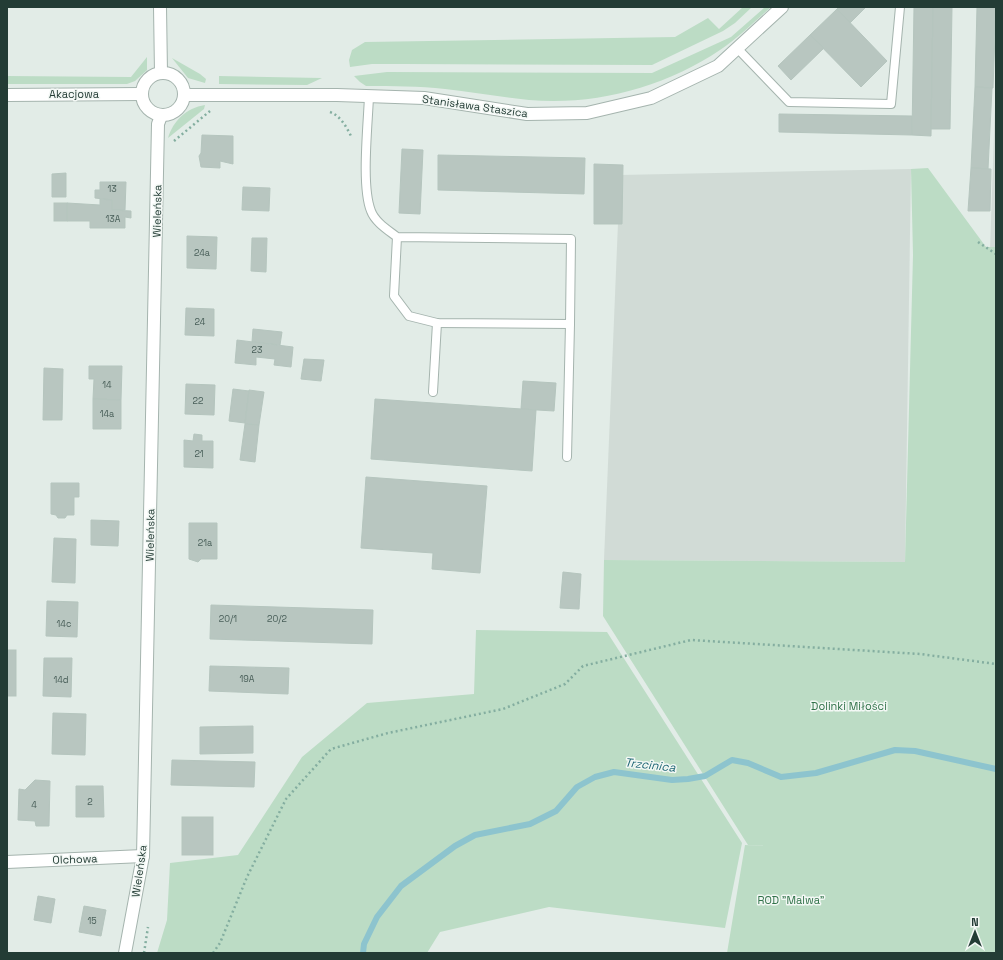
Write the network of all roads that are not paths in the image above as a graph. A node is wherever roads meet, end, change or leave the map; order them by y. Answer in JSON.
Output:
{"nodes":[{"id":1,"x":160,"y":7,"type":"edge"},
{"id":2,"x":782,"y":7,"type":"edge"},
{"id":3,"x":900,"y":7,"type":"edge"},
{"id":4,"x":737,"y":48,"type":"junction"},
{"id":5,"x":160,"y":73,"type":"junction"},
{"id":6,"x":141,"y":94,"type":"junction"},
{"id":7,"x":7,"y":95,"type":"edge"},
{"id":8,"x":184,"y":95,"type":"junction"},
{"id":9,"x":368,"y":96,"type":"junction"},
{"id":10,"x":161,"y":116,"type":"junction"},
{"id":11,"x":397,"y":237,"type":"junction"},
{"id":12,"x":437,"y":323,"type":"junction"},
{"id":13,"x":570,"y":324,"type":"junction"},
{"id":14,"x":433,"y":392,"type":"dead end"},
{"id":15,"x":567,"y":457,"type":"dead end"},
{"id":16,"x":143,"y":856,"type":"junction"},
{"id":17,"x":7,"y":862,"type":"edge"},
{"id":18,"x":125,"y":953,"type":"edge"}],
"edges":[{"from":1,"to":5,"type":"street"},
{"from":2,"to":4,"type":"street","name":"Stanisława Staszica"},
{"from":3,"to":4,"type":"lane"},
{"from":4,"to":9,"type":"street","name":"Stanisława Staszica"},
{"from":5,"to":6,"type":"street"},
{"from":5,"to":8,"type":"street"},
{"from":6,"to":7,"type":"street","name":"Akacjowa"},
{"from":6,"to":10,"type":"street"},
{"from":8,"to":9,"type":"street","name":"Stanisława Staszica"},
{"from":8,"to":10,"type":"street"},
{"from":9,"to":11,"type":"lane"},
{"from":10,"to":16,"type":"street","name":"Wieleńska"},
{"from":11,"to":12,"type":"lane"},
{"from":11,"to":13,"type":"lane"},
{"from":12,"to":13,"type":"lane"},
{"from":12,"to":14,"type":"lane"},
{"from":13,"to":15,"type":"lane"},
{"from":16,"to":17,"type":"street","name":"Olchowa"},
{"from":16,"to":18,"type":"street","name":"Wieleńska"}]}
